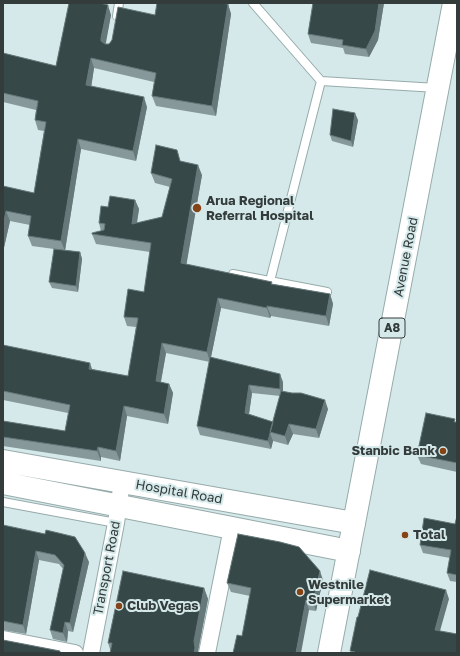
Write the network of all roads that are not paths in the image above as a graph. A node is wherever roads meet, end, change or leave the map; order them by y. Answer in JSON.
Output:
{"nodes":[{"id":1,"x":119,"y":3,"type":"edge"},
{"id":2,"x":253,"y":3,"type":"edge"},
{"id":3,"x":454,"y":3,"type":"edge"},
{"id":4,"x":115,"y":26,"type":"edge"},
{"id":5,"x":321,"y":81,"type":"junction"},
{"id":6,"x":438,"y":88,"type":"junction"},
{"id":7,"x":223,"y":272,"type":"edge"},
{"id":8,"x":270,"y":281,"type":"junction"},
{"id":9,"x":327,"y":292,"type":"edge"},
{"id":10,"x":3,"y":461,"type":"edge"},
{"id":11,"x":122,"y":482,"type":"junction"},
{"id":12,"x":3,"y":483,"type":"edge"},
{"id":13,"x":3,"y":502,"type":"edge"},
{"id":14,"x":117,"y":514,"type":"junction"},
{"id":15,"x":354,"y":523,"type":"junction"},
{"id":16,"x":232,"y":528,"type":"junction"},
{"id":17,"x":349,"y":551,"type":"junction"},
{"id":18,"x":3,"y":639,"type":"edge"},
{"id":19,"x":75,"y":653,"type":"edge"},
{"id":20,"x":91,"y":653,"type":"edge"},
{"id":21,"x":207,"y":653,"type":"edge"},
{"id":22,"x":329,"y":653,"type":"edge"}],
"edges":[{"from":1,"to":4,"type":"lane"},
{"from":2,"to":5,"type":"lane"},
{"from":3,"to":6,"type":"main road","name":"Avenue Road","number":"A8"},
{"from":5,"to":6,"type":"lane"},
{"from":5,"to":8,"type":"lane"},
{"from":6,"to":15,"type":"main road","name":"Avenue Road","number":"A8"},
{"from":7,"to":8,"type":"lane"},
{"from":8,"to":9,"type":"lane"},
{"from":10,"to":11,"type":"main road","name":"Hospital Road"},
{"from":11,"to":14,"type":"street","name":"Transport Road"},
{"from":11,"to":15,"type":"main road","name":"Hospital Road"},
{"from":12,"to":14,"type":"main road","name":"Hospital Road"},
{"from":13,"to":14,"type":"lane"},
{"from":14,"to":16,"type":"main road","name":"Hospital Road"},
{"from":14,"to":20,"type":"street","name":"Transport Road"},
{"from":15,"to":17,"type":"main road","name":"Avenue Road","number":"A8"},
{"from":16,"to":17,"type":"main road","name":"Hospital Road"},
{"from":16,"to":21,"type":"street"},
{"from":17,"to":22,"type":"main road","name":"Avenue Road","number":"A8"},
{"from":18,"to":19,"type":"street"}]}
